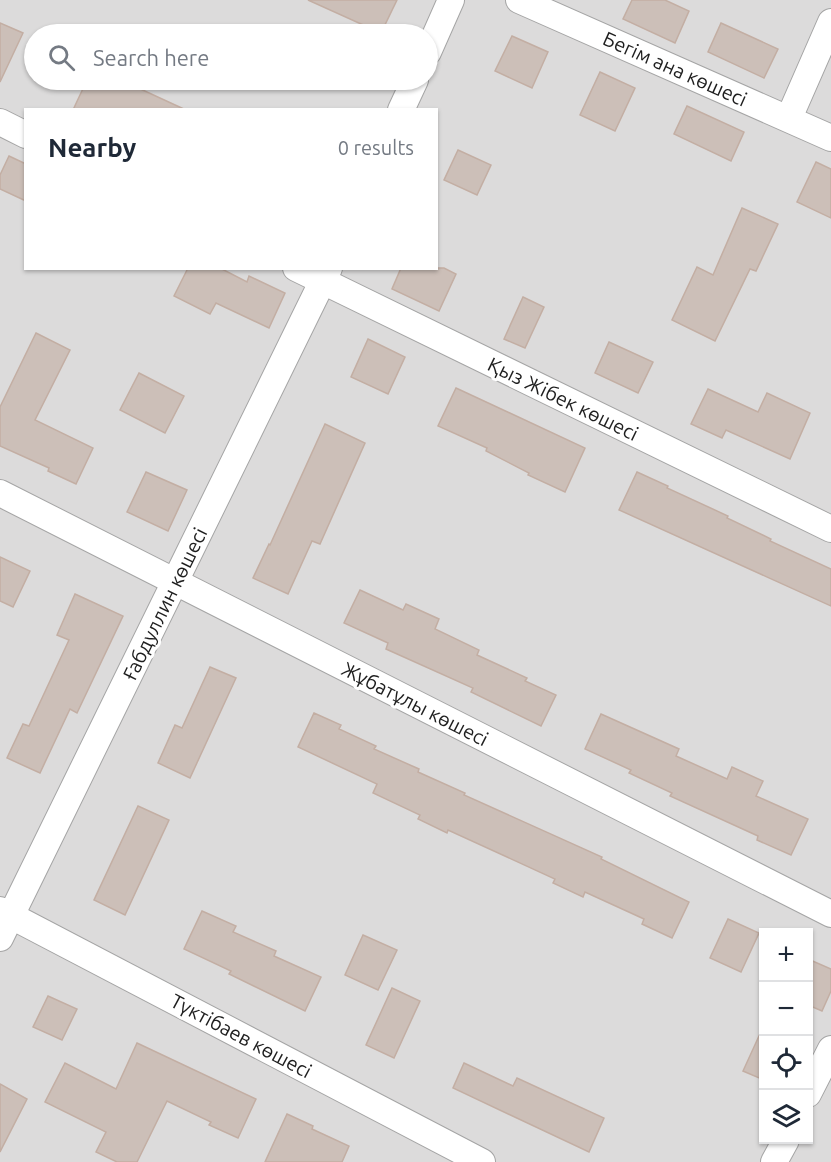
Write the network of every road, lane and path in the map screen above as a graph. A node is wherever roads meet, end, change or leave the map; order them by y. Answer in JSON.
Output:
{"nodes":[{"id":1,"x":451,"y":0,"type":"edge"},
{"id":2,"x":519,"y":0,"type":"edge"},
{"id":3,"x":831,"y":22,"type":"edge"},
{"id":4,"x":438,"y":29,"type":"edge"},
{"id":5,"x":410,"y":90,"type":"edge"},
{"id":6,"x":402,"y":108,"type":"edge"},
{"id":7,"x":789,"y":118,"type":"junction"},
{"id":8,"x":0,"y":122,"type":"edge"},
{"id":9,"x":24,"y":134,"type":"edge"},
{"id":10,"x":831,"y":138,"type":"edge"},
{"id":11,"x":305,"y":270,"type":"edge"},
{"id":12,"x":326,"y":275,"type":"edge"},
{"id":13,"x":0,"y":493,"type":"edge"},
{"id":14,"x":831,"y":529,"type":"edge"},
{"id":15,"x":175,"y":583,"type":"junction"},
{"id":16,"x":6,"y":913,"type":"edge"},
{"id":17,"x":831,"y":915,"type":"edge"},
{"id":18,"x":0,"y":939,"type":"edge"},
{"id":19,"x":831,"y":1049,"type":"edge"},
{"id":20,"x":810,"y":1090,"type":"edge"},
{"id":21,"x":784,"y":1144,"type":"edge"},
{"id":22,"x":482,"y":1162,"type":"edge"},
{"id":23,"x":774,"y":1162,"type":"edge"}],
"edges":[{"from":1,"to":4,"type":"street"},
{"from":2,"to":7,"type":"street","name":"Бегім ана көшесі"},
{"from":3,"to":7,"type":"street"},
{"from":5,"to":6,"type":"street"},
{"from":7,"to":10,"type":"street","name":"Бегім ана көшесі"},
{"from":8,"to":9,"type":"street"},
{"from":11,"to":12,"type":"street","name":"Қыз Жібек көшесі"},
{"from":12,"to":14,"type":"street","name":"Қыз Жібек көшесі"},
{"from":12,"to":15,"type":"street","name":"Ғабдуллин көшесі"},
{"from":13,"to":15,"type":"street","name":"Жұбатұлы көшесі"},
{"from":15,"to":16,"type":"street","name":"Ғабдуллин көшесі"},
{"from":15,"to":17,"type":"street","name":"Жұбатұлы көшесі"},
{"from":16,"to":18,"type":"street","name":"Ғабдуллин көшесі"},
{"from":16,"to":22,"type":"street","name":"Түктібаев көшесі"},
{"from":19,"to":20,"type":"street"},
{"from":21,"to":23,"type":"street"}]}
